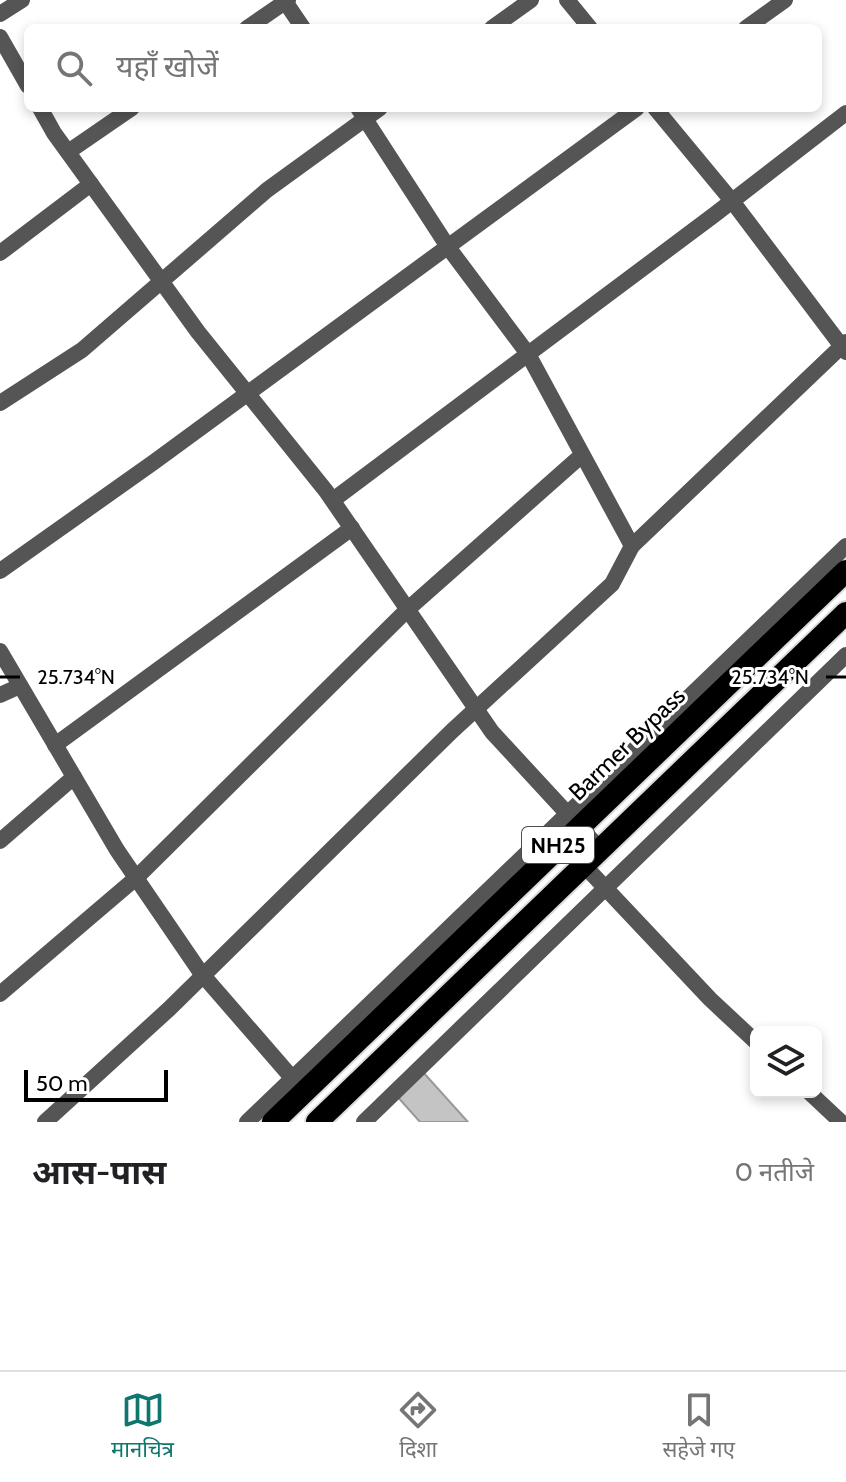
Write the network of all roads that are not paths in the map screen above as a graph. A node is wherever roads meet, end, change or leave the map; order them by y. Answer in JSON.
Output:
{"nodes":[{"id":1,"x":22,"y":0,"type":"edge"},
{"id":2,"x":531,"y":0,"type":"edge"},
{"id":3,"x":567,"y":0,"type":"edge"},
{"id":4,"x":785,"y":0,"type":"edge"},
{"id":5,"x":285,"y":1,"type":"edge"},
{"id":6,"x":0,"y":14,"type":"edge"},
{"id":7,"x":253,"y":24,"type":"edge"},
{"id":8,"x":300,"y":24,"type":"edge"},
{"id":9,"x":498,"y":24,"type":"edge"},
{"id":10,"x":587,"y":24,"type":"edge"},
{"id":11,"x":752,"y":24,"type":"edge"},
{"id":12,"x":0,"y":37,"type":"edge"},
{"id":13,"x":24,"y":79,"type":"edge"},
{"id":14,"x":43,"y":112,"type":"edge"},
{"id":15,"x":126,"y":112,"type":"edge"},
{"id":16,"x":632,"y":112,"type":"edge"},
{"id":17,"x":658,"y":112,"type":"edge"},
{"id":18,"x":362,"y":113,"type":"edge"},
{"id":19,"x":846,"y":113,"type":"edge"},
{"id":20,"x":68,"y":152,"type":"junction"},
{"id":21,"x":91,"y":184,"type":"junction"},
{"id":22,"x":732,"y":201,"type":"junction"},
{"id":23,"x":448,"y":247,"type":"junction"},
{"id":24,"x":0,"y":253,"type":"edge"},
{"id":25,"x":161,"y":281,"type":"junction"},
{"id":26,"x":844,"y":346,"type":"edge"},
{"id":27,"x":528,"y":354,"type":"junction"},
{"id":28,"x":247,"y":394,"type":"junction"},
{"id":29,"x":0,"y":403,"type":"edge"},
{"id":30,"x":582,"y":455,"type":"junction"},
{"id":31,"x":333,"y":500,"type":"junction"},
{"id":32,"x":352,"y":528,"type":"junction"},
{"id":33,"x":632,"y":546,"type":"junction"},
{"id":34,"x":846,"y":546,"type":"edge"},
{"id":35,"x":0,"y":571,"type":"edge"},
{"id":36,"x":846,"y":571,"type":"edge"},
{"id":37,"x":408,"y":609,"type":"junction"},
{"id":38,"x":846,"y":613,"type":"edge"},
{"id":39,"x":0,"y":651,"type":"edge"},
{"id":40,"x":846,"y":655,"type":"edge"},
{"id":41,"x":20,"y":686,"type":"junction"},
{"id":42,"x":0,"y":695,"type":"edge"},
{"id":43,"x":476,"y":708,"type":"junction"},
{"id":44,"x":55,"y":745,"type":"junction"},
{"id":45,"x":74,"y":777,"type":"junction"},
{"id":46,"x":569,"y":827,"type":"junction"},
{"id":47,"x":0,"y":841,"type":"edge"},
{"id":48,"x":600,"y":849,"type":"junction"},
{"id":49,"x":582,"y":865,"type":"junction"},
{"id":50,"x":136,"y":878,"type":"junction"},
{"id":51,"x":604,"y":889,"type":"junction"},
{"id":52,"x":203,"y":975,"type":"junction"},
{"id":53,"x":0,"y":994,"type":"edge"},
{"id":54,"x":750,"y":1036,"type":"edge"},
{"id":55,"x":293,"y":1079,"type":"junction"},
{"id":56,"x":815,"y":1098,"type":"edge"},
{"id":57,"x":45,"y":1122,"type":"edge"},
{"id":58,"x":247,"y":1122,"type":"edge"},
{"id":59,"x":273,"y":1122,"type":"edge"},
{"id":60,"x":317,"y":1122,"type":"edge"},
{"id":61,"x":364,"y":1122,"type":"edge"},
{"id":62,"x":841,"y":1122,"type":"edge"}],
"edges":[{"from":1,"to":6,"type":"street"},
{"from":2,"to":9,"type":"street"},
{"from":3,"to":10,"type":"street"},
{"from":4,"to":11,"type":"street"},
{"from":5,"to":7,"type":"street"},
{"from":5,"to":8,"type":"street"},
{"from":12,"to":13,"type":"street"},
{"from":14,"to":20,"type":"street"},
{"from":15,"to":20,"type":"street"},
{"from":16,"to":23,"type":"street"},
{"from":17,"to":22,"type":"street"},
{"from":18,"to":23,"type":"street"},
{"from":18,"to":25,"type":"street"},
{"from":19,"to":22,"type":"street"},
{"from":20,"to":21,"type":"street"},
{"from":21,"to":24,"type":"street"},
{"from":21,"to":25,"type":"street"},
{"from":22,"to":26,"type":"street"},
{"from":22,"to":27,"type":"street"},
{"from":23,"to":27,"type":"street"},
{"from":23,"to":28,"type":"street"},
{"from":25,"to":28,"type":"street"},
{"from":25,"to":29,"type":"street"},
{"from":26,"to":33,"type":"street"},
{"from":27,"to":30,"type":"street"},
{"from":27,"to":31,"type":"street"},
{"from":28,"to":31,"type":"street"},
{"from":28,"to":35,"type":"street"},
{"from":30,"to":33,"type":"street"},
{"from":30,"to":37,"type":"street"},
{"from":31,"to":32,"type":"street"},
{"from":32,"to":37,"type":"street"},
{"from":32,"to":44,"type":"street"},
{"from":33,"to":43,"type":"street"},
{"from":34,"to":46,"type":"street"},
{"from":36,"to":46,"type":"highway","name":"Barmer Bypass","number":"NH25"},
{"from":37,"to":43,"type":"street"},
{"from":37,"to":50,"type":"street"},
{"from":38,"to":48,"type":"highway","number":"NH25"},
{"from":39,"to":41,"type":"street"},
{"from":40,"to":51,"type":"street"},
{"from":41,"to":42,"type":"street"},
{"from":41,"to":44,"type":"street"},
{"from":43,"to":46,"type":"street"},
{"from":43,"to":52,"type":"street"},
{"from":44,"to":45,"type":"street"},
{"from":45,"to":47,"type":"street"},
{"from":45,"to":50,"type":"street"},
{"from":46,"to":48,"type":"street"},
{"from":46,"to":49,"type":"street"},
{"from":46,"to":55,"type":"street"},
{"from":46,"to":59,"type":"highway","name":"Barmer Bypass","number":"NH25"},
{"from":48,"to":49,"type":"highway","number":"NH25"},
{"from":49,"to":51,"type":"street"},
{"from":49,"to":60,"type":"highway","number":"NH25"},
{"from":50,"to":52,"type":"street"},
{"from":50,"to":53,"type":"street"},
{"from":51,"to":54,"type":"street"},
{"from":51,"to":61,"type":"street"},
{"from":52,"to":55,"type":"street"},
{"from":52,"to":57,"type":"street"},
{"from":55,"to":58,"type":"street"},
{"from":56,"to":62,"type":"street"}]}
